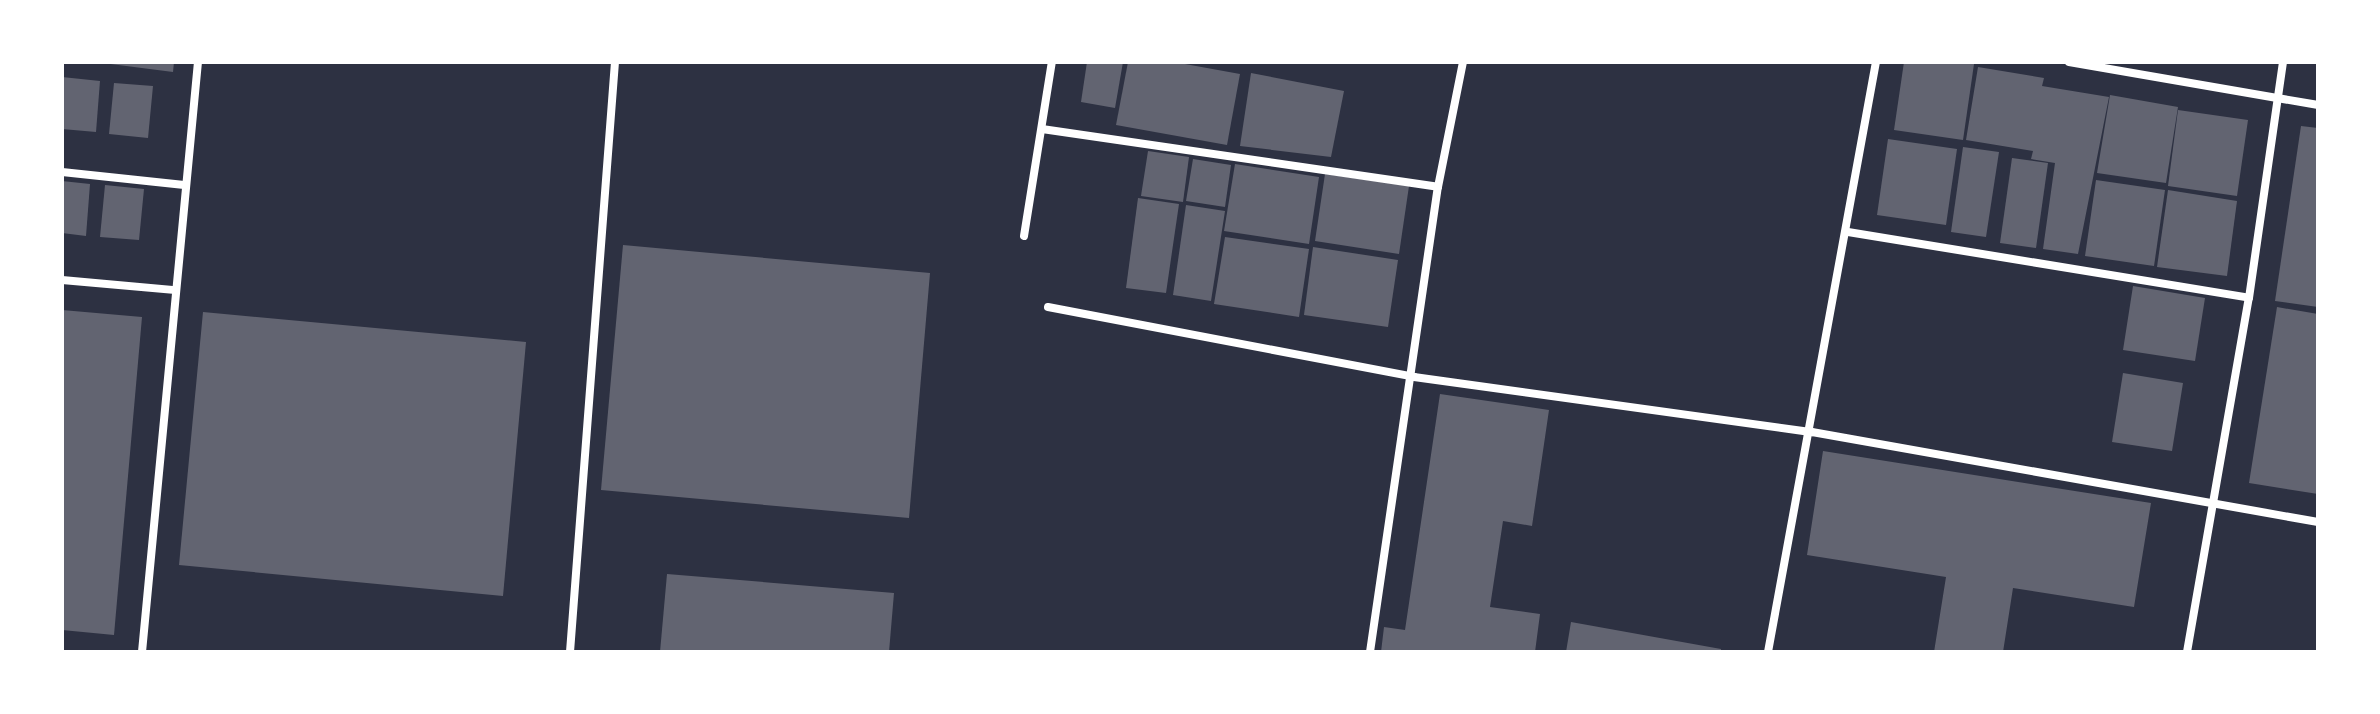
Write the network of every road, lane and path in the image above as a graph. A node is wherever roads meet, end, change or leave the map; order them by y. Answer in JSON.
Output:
{"nodes":[{"id":1,"x":198,"y":62,"type":"edge"},
{"id":2,"x":615,"y":62,"type":"edge"},
{"id":3,"x":1052,"y":62,"type":"edge"},
{"id":4,"x":1463,"y":62,"type":"edge"},
{"id":5,"x":1876,"y":62,"type":"edge"},
{"id":6,"x":2069,"y":62,"type":"edge"},
{"id":7,"x":2283,"y":62,"type":"edge"},
{"id":8,"x":2277,"y":98,"type":"junction"},
{"id":9,"x":2318,"y":105,"type":"edge"},
{"id":10,"x":1042,"y":129,"type":"junction"},
{"id":11,"x":62,"y":172,"type":"edge"},
{"id":12,"x":184,"y":185,"type":"junction"},
{"id":13,"x":1438,"y":187,"type":"junction"},
{"id":14,"x":1848,"y":232,"type":"junction"},
{"id":15,"x":1024,"y":236,"type":"dead end"},
{"id":16,"x":62,"y":280,"type":"edge"},
{"id":17,"x":173,"y":290,"type":"junction"},
{"id":18,"x":2249,"y":298,"type":"junction"},
{"id":19,"x":1048,"y":307,"type":"dead end"},
{"id":20,"x":1414,"y":377,"type":"junction"},
{"id":21,"x":1812,"y":432,"type":"junction"},
{"id":22,"x":2214,"y":505,"type":"junction"},
{"id":23,"x":2318,"y":522,"type":"edge"},
{"id":24,"x":142,"y":652,"type":"edge"},
{"id":25,"x":570,"y":652,"type":"edge"},
{"id":26,"x":1370,"y":652,"type":"edge"},
{"id":27,"x":1768,"y":652,"type":"edge"},
{"id":28,"x":2187,"y":652,"type":"edge"}],
"edges":[{"from":1,"to":12,"type":"street"},
{"from":2,"to":25,"type":"street"},
{"from":3,"to":10,"type":"street"},
{"from":4,"to":13,"type":"street"},
{"from":5,"to":14,"type":"street"},
{"from":6,"to":8,"type":"street"},
{"from":7,"to":8,"type":"street"},
{"from":8,"to":9,"type":"street"},
{"from":8,"to":18,"type":"street"},
{"from":10,"to":13,"type":"street"},
{"from":10,"to":15,"type":"street"},
{"from":11,"to":12,"type":"street"},
{"from":12,"to":17,"type":"street"},
{"from":13,"to":20,"type":"street"},
{"from":14,"to":18,"type":"street"},
{"from":14,"to":21,"type":"street"},
{"from":16,"to":17,"type":"street"},
{"from":17,"to":24,"type":"street"},
{"from":18,"to":22,"type":"street"},
{"from":19,"to":20,"type":"street"},
{"from":20,"to":21,"type":"street"},
{"from":20,"to":26,"type":"street"},
{"from":21,"to":22,"type":"street"},
{"from":21,"to":27,"type":"street"},
{"from":22,"to":23,"type":"street"},
{"from":22,"to":28,"type":"street"}]}
